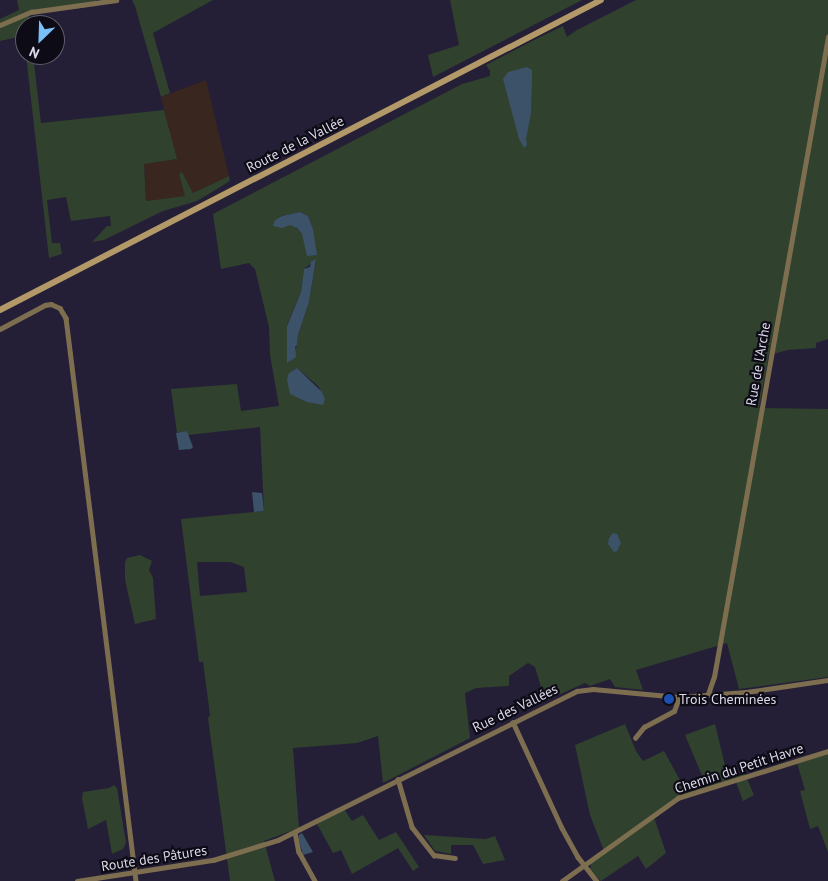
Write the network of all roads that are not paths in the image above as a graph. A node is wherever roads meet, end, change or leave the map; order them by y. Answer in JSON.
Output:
{"nodes":[{"id":1,"x":116,"y":0,"type":"edge"},
{"id":2,"x":601,"y":0,"type":"edge"},
{"id":3,"x":0,"y":25,"type":"edge"},
{"id":4,"x":828,"y":37,"type":"edge"},
{"id":5,"x":0,"y":310,"type":"edge"},
{"id":6,"x":0,"y":329,"type":"edge"},
{"id":7,"x":828,"y":680,"type":"edge"},
{"id":8,"x":708,"y":694,"type":"junction"},
{"id":9,"x":679,"y":697,"type":"junction"},
{"id":10,"x":513,"y":722,"type":"junction"},
{"id":11,"x":635,"y":738,"type":"dead end"},
{"id":12,"x":828,"y":751,"type":"edge"},
{"id":13,"x":398,"y":779,"type":"junction"},
{"id":14,"x":295,"y":832,"type":"junction"},
{"id":15,"x":235,"y":854,"type":"joint"},
{"id":16,"x":455,"y":858,"type":"dead end"},
{"id":17,"x":584,"y":866,"type":"junction"},
{"id":18,"x":134,"y":873,"type":"junction"},
{"id":19,"x":77,"y":881,"type":"edge"},
{"id":20,"x":136,"y":881,"type":"edge"},
{"id":21,"x":315,"y":881,"type":"edge"},
{"id":22,"x":562,"y":881,"type":"edge"},
{"id":23,"x":597,"y":881,"type":"edge"}],
"edges":[{"from":1,"to":3,"type":"street"},
{"from":2,"to":5,"type":"main road","name":"Route de la Vallée"},
{"from":4,"to":8,"type":"street","name":"Rue de l'Arche"},
{"from":6,"to":18,"type":"street"},
{"from":7,"to":8,"type":"street","name":"Rue des Vallées"},
{"from":8,"to":9,"type":"street","name":"Rue des Vallées"},
{"from":9,"to":10,"type":"street","name":"Rue des Vallées"},
{"from":9,"to":11,"type":"street"},
{"from":10,"to":13,"type":"street","name":"Rue des Vallées"},
{"from":10,"to":17,"type":"street"},
{"from":12,"to":17,"type":"street","name":"Chemin du Petit Havre"},
{"from":13,"to":14,"type":"street","name":"Rue des Vallées"},
{"from":13,"to":16,"type":"street"},
{"from":14,"to":15,"type":"street","name":"Rue des Vallées"},
{"from":14,"to":21,"type":"street"},
{"from":15,"to":18,"type":"street","name":"Route des Pâtures"},
{"from":17,"to":22,"type":"street","name":"Chemin du Petit Havre"},
{"from":17,"to":23,"type":"street"},
{"from":18,"to":19,"type":"street","name":"Route des Pâtures"},
{"from":18,"to":20,"type":"street"}]}
